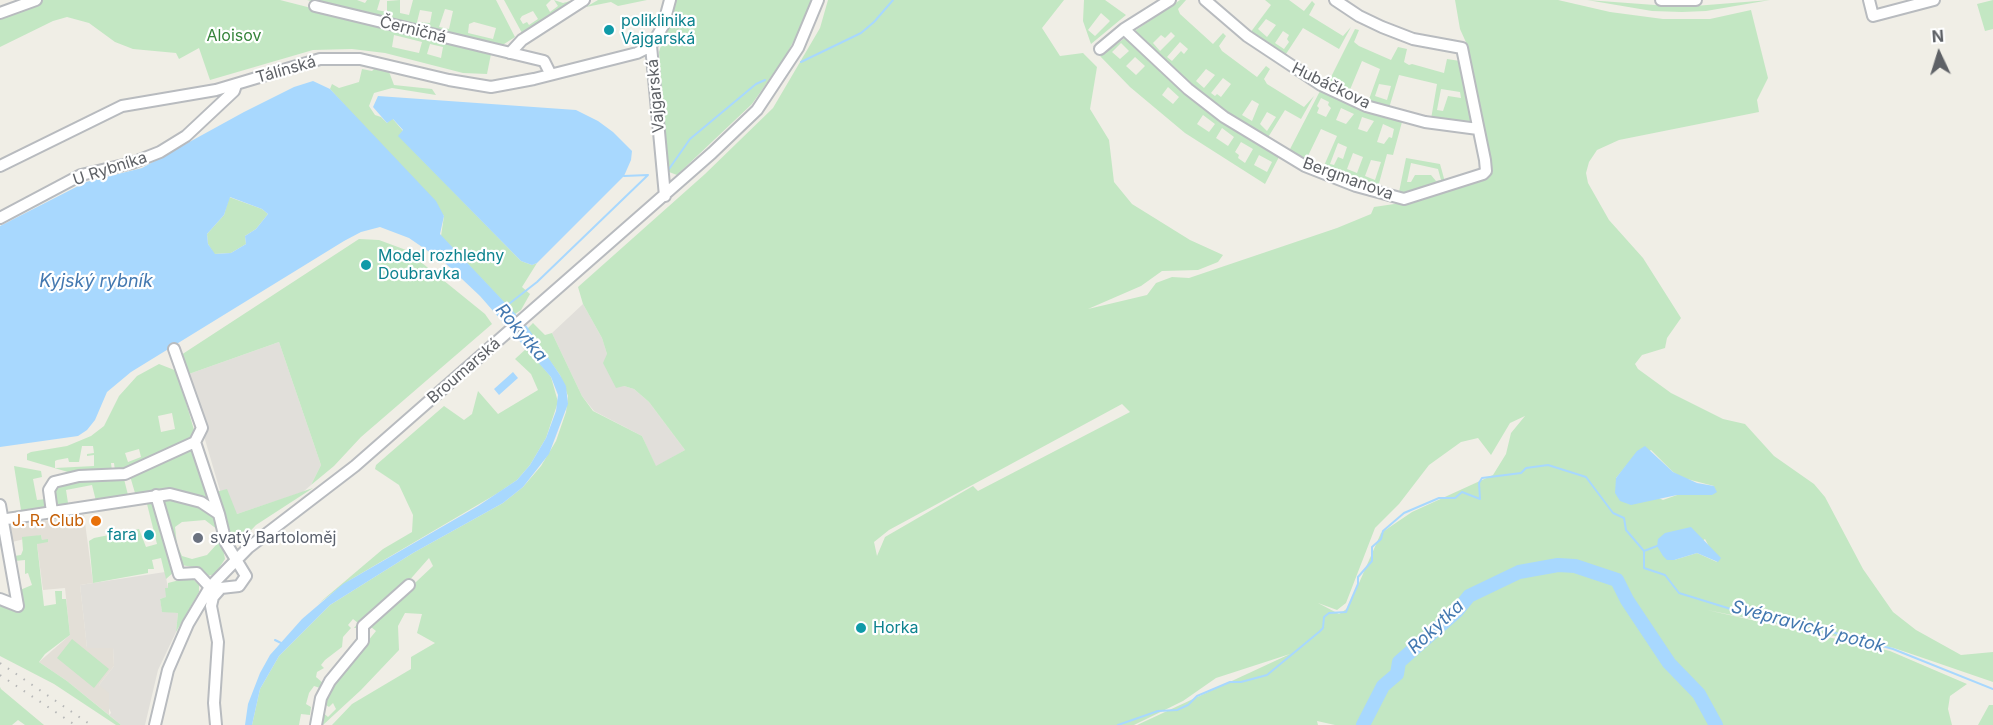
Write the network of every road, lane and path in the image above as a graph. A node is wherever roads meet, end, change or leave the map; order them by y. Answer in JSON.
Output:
{"nodes":[{"id":1,"x":36,"y":0,"type":"edge"},
{"id":2,"x":584,"y":0,"type":"edge"},
{"id":3,"x":669,"y":0,"type":"edge"},
{"id":4,"x":819,"y":0,"type":"edge"},
{"id":5,"x":1170,"y":0,"type":"edge"},
{"id":6,"x":1205,"y":0,"type":"edge"},
{"id":7,"x":1335,"y":0,"type":"edge"},
{"id":8,"x":1661,"y":0,"type":"edge"},
{"id":9,"x":1696,"y":0,"type":"edge"},
{"id":10,"x":1869,"y":0,"type":"edge"},
{"id":11,"x":1934,"y":0,"type":"edge"},
{"id":12,"x":315,"y":6,"type":"dead end"},
{"id":13,"x":0,"y":13,"type":"edge"},
{"id":14,"x":1124,"y":29,"type":"junction"},
{"id":15,"x":651,"y":46,"type":"junction"},
{"id":16,"x":1100,"y":49,"type":"dead end"},
{"id":17,"x":510,"y":53,"type":"junction"},
{"id":18,"x":550,"y":74,"type":"junction"},
{"id":19,"x":236,"y":85,"type":"junction"},
{"id":20,"x":1478,"y":129,"type":"junction"},
{"id":21,"x":0,"y":166,"type":"edge"},
{"id":22,"x":665,"y":196,"type":"junction"},
{"id":23,"x":0,"y":218,"type":"edge"},
{"id":24,"x":174,"y":349,"type":"dead end"},
{"id":25,"x":195,"y":442,"type":"junction"},
{"id":26,"x":156,"y":495,"type":"junction"},
{"id":27,"x":0,"y":505,"type":"edge"},
{"id":28,"x":52,"y":512,"type":"junction"},
{"id":29,"x":219,"y":516,"type":"junction"},
{"id":30,"x":1,"y":520,"type":"edge"},
{"id":31,"x":236,"y":560,"type":"junction"},
{"id":32,"x":409,"y":585,"type":"dead end"},
{"id":33,"x":210,"y":587,"type":"junction"},
{"id":34,"x":0,"y":599,"type":"edge"},
{"id":35,"x":155,"y":725,"type":"edge"},
{"id":36,"x":216,"y":725,"type":"edge"},
{"id":37,"x":316,"y":725,"type":"edge"}],
"edges":[{"from":1,"to":13,"type":"street"},
{"from":2,"to":17,"type":"street"},
{"from":3,"to":15,"type":"street","name":"Vajgarská"},
{"from":4,"to":22,"type":"street","name":"Broumarská"},
{"from":5,"to":14,"type":"street"},
{"from":6,"to":20,"type":"street","name":"Hubáčkova"},
{"from":7,"to":20,"type":"street","name":"Bergmanova"},
{"from":8,"to":9,"type":"street"},
{"from":10,"to":11,"type":"street"},
{"from":12,"to":17,"type":"street","name":"Černičná"},
{"from":14,"to":16,"type":"street"},
{"from":14,"to":20,"type":"street","name":"Bergmanova"},
{"from":15,"to":18,"type":"street","name":"Tálínská"},
{"from":15,"to":22,"type":"street","name":"Vajgarská"},
{"from":17,"to":18,"type":"street","name":"Černičná"},
{"from":18,"to":19,"type":"street","name":"Tálínská"},
{"from":19,"to":21,"type":"street","name":"Tálínská"},
{"from":19,"to":23,"type":"street","name":"U Rybníka"},
{"from":22,"to":31,"type":"street","name":"Broumarská"},
{"from":24,"to":25,"type":"street"},
{"from":25,"to":28,"type":"street"},
{"from":25,"to":29,"type":"street"},
{"from":26,"to":28,"type":"street"},
{"from":26,"to":29,"type":"street"},
{"from":26,"to":33,"type":"street"},
{"from":27,"to":30,"type":"street"},
{"from":28,"to":30,"type":"street"},
{"from":29,"to":31,"type":"street"},
{"from":30,"to":34,"type":"street"},
{"from":31,"to":33,"type":"street","name":"Broumarská"},
{"from":31,"to":36,"type":"street"},
{"from":32,"to":37,"type":"street"},
{"from":33,"to":35,"type":"street","name":"Broumarská"}]}
